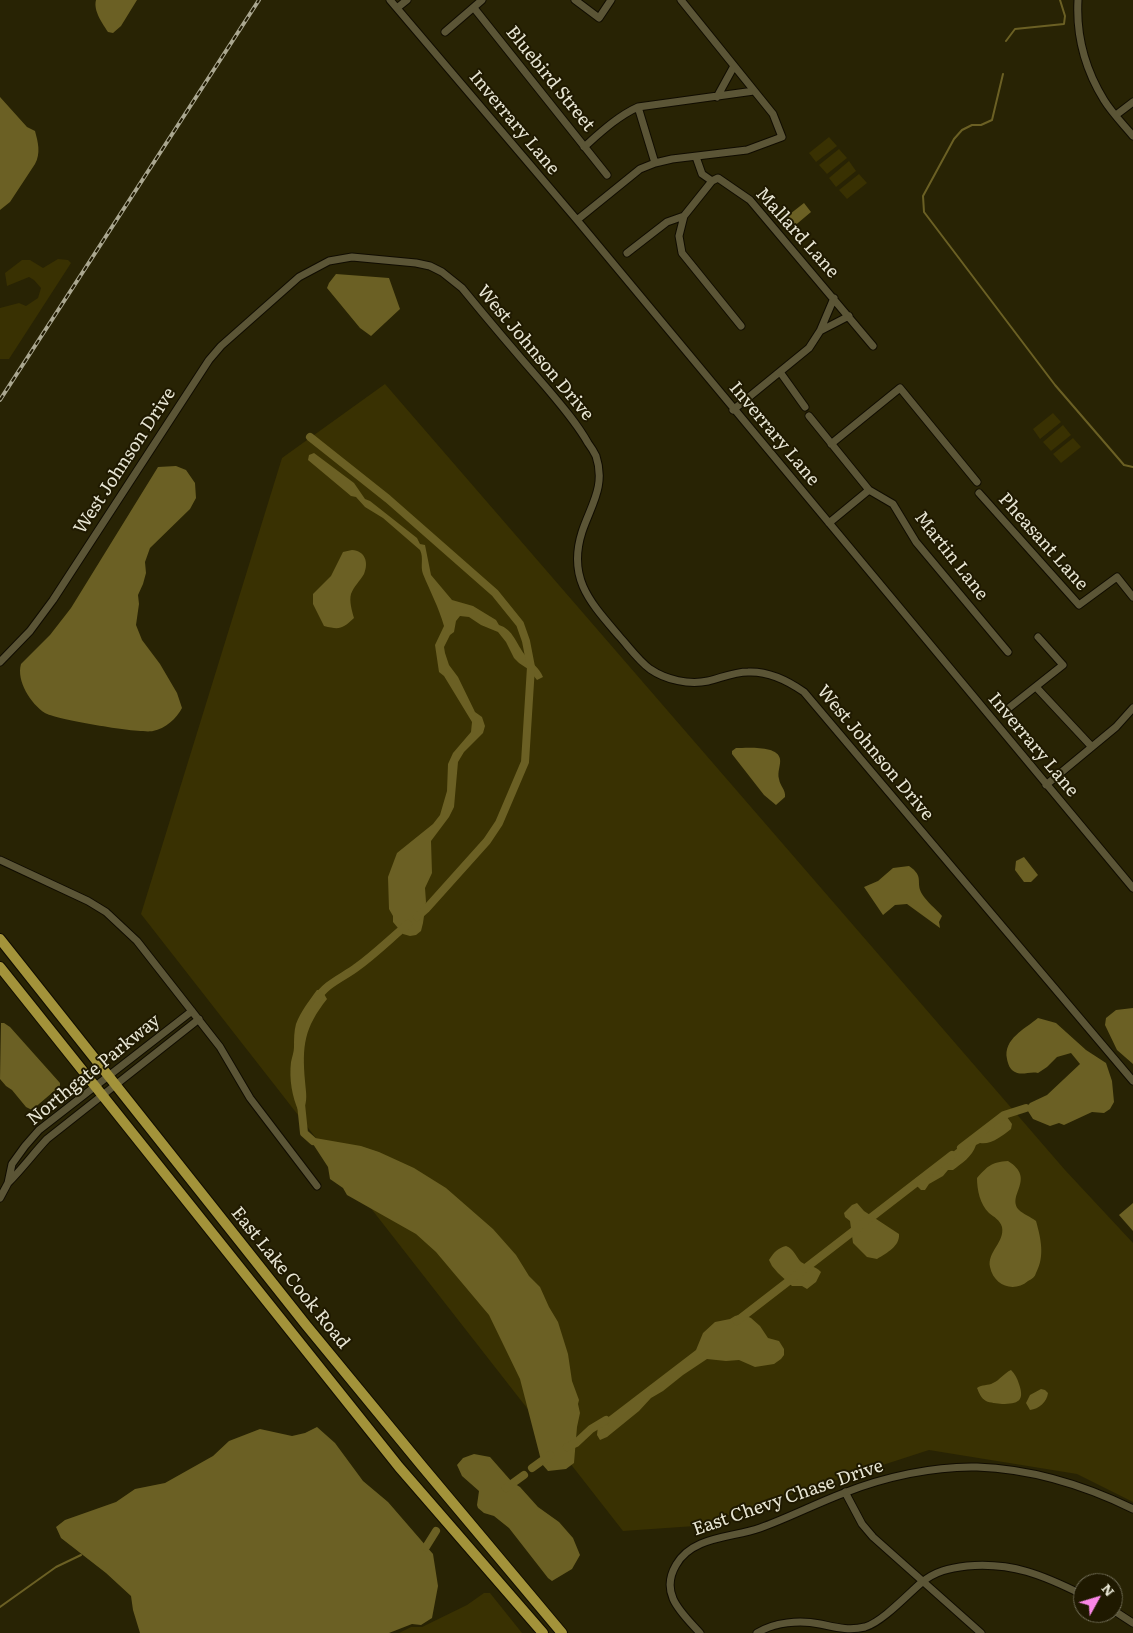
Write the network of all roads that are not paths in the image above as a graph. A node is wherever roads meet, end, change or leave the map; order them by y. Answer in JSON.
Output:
{"nodes":[{"id":1,"x":390,"y":0,"type":"edge"},
{"id":2,"x":407,"y":0,"type":"edge"},
{"id":3,"x":482,"y":0,"type":"edge"},
{"id":4,"x":575,"y":0,"type":"edge"},
{"id":5,"x":610,"y":0,"type":"edge"},
{"id":6,"x":681,"y":0,"type":"edge"},
{"id":7,"x":1078,"y":0,"type":"edge"},
{"id":8,"x":397,"y":8,"type":"junction"},
{"id":9,"x":474,"y":8,"type":"junction"},
{"id":10,"x":445,"y":32,"type":"dead end"},
{"id":11,"x":734,"y":66,"type":"junction"},
{"id":12,"x":754,"y":91,"type":"junction"},
{"id":13,"x":718,"y":96,"type":"junction"},
{"id":14,"x":1133,"y":102,"type":"edge"},
{"id":15,"x":638,"y":108,"type":"junction"},
{"id":16,"x":1116,"y":115,"type":"junction"},
{"id":17,"x":1133,"y":136,"type":"edge"},
{"id":18,"x":584,"y":146,"type":"junction"},
{"id":19,"x":696,"y":157,"type":"junction"},
{"id":20,"x":655,"y":163,"type":"junction"},
{"id":21,"x":606,"y":175,"type":"dead end"},
{"id":22,"x":712,"y":181,"type":"junction"},
{"id":23,"x":684,"y":216,"type":"junction"},
{"id":24,"x":577,"y":220,"type":"junction"},
{"id":25,"x":627,"y":253,"type":"dead end"},
{"id":26,"x":834,"y":298,"type":"junction"},
{"id":27,"x":849,"y":316,"type":"junction"},
{"id":28,"x":741,"y":326,"type":"dead end"},
{"id":29,"x":820,"y":331,"type":"junction"},
{"id":30,"x":873,"y":346,"type":"dead end"},
{"id":31,"x":780,"y":372,"type":"junction"},
{"id":32,"x":805,"y":407,"type":"dead end"},
{"id":33,"x":733,"y":410,"type":"junction"},
{"id":34,"x":809,"y":416,"type":"dead end"},
{"id":35,"x":831,"y":444,"type":"junction"},
{"id":36,"x":977,"y":482,"type":"dead end"},
{"id":37,"x":869,"y":490,"type":"junction"},
{"id":38,"x":979,"y":493,"type":"dead end"},
{"id":39,"x":829,"y":523,"type":"junction"},
{"id":40,"x":1133,"y":597,"type":"edge"},
{"id":41,"x":1038,"y":637,"type":"dead end"},
{"id":42,"x":1008,"y":652,"type":"dead end"},
{"id":43,"x":0,"y":662,"type":"edge"},
{"id":44,"x":1036,"y":687,"type":"junction"},
{"id":45,"x":1010,"y":707,"type":"dead end"},
{"id":46,"x":1133,"y":708,"type":"edge"},
{"id":47,"x":1092,"y":747,"type":"junction"},
{"id":48,"x":1046,"y":785,"type":"junction"},
{"id":49,"x":0,"y":860,"type":"edge"},
{"id":50,"x":1133,"y":888,"type":"edge"},
{"id":51,"x":0,"y":939,"type":"edge"},
{"id":52,"x":0,"y":967,"type":"edge"},
{"id":53,"x":192,"y":1011,"type":"junction"},
{"id":54,"x":199,"y":1019,"type":"junction"},
{"id":55,"x":108,"y":1076,"type":"junction"},
{"id":56,"x":1133,"y":1081,"type":"edge"},
{"id":57,"x":116,"y":1085,"type":"junction"},
{"id":58,"x":95,"y":1086,"type":"junction"},
{"id":59,"x":103,"y":1096,"type":"junction"},
{"id":60,"x":8,"y":1183,"type":"junction"},
{"id":61,"x":317,"y":1186,"type":"dead end"},
{"id":62,"x":0,"y":1198,"type":"edge"},
{"id":63,"x":355,"y":1385,"type":"junction"},
{"id":64,"x":342,"y":1395,"type":"junction"},
{"id":65,"x":845,"y":1492,"type":"junction"},
{"id":66,"x":1133,"y":1509,"type":"edge"},
{"id":67,"x":923,"y":1581,"type":"junction"},
{"id":68,"x":1073,"y":1590,"type":"edge"},
{"id":69,"x":865,"y":1630,"type":"edge"},
{"id":70,"x":841,"y":1631,"type":"edge"},
{"id":71,"x":543,"y":1633,"type":"edge"},
{"id":72,"x":562,"y":1633,"type":"edge"},
{"id":73,"x":700,"y":1633,"type":"edge"},
{"id":74,"x":757,"y":1633,"type":"edge"},
{"id":75,"x":981,"y":1633,"type":"edge"}],
"edges":[{"from":1,"to":8,"type":"street","name":"Inverrary Lane"},
{"from":2,"to":8,"type":"street"},
{"from":3,"to":9,"type":"street"},
{"from":4,"to":5,"type":"street"},
{"from":6,"to":11,"type":"street"},
{"from":7,"to":16,"type":"street"},
{"from":8,"to":24,"type":"street","name":"Inverrary Lane"},
{"from":9,"to":10,"type":"street"},
{"from":9,"to":18,"type":"street","name":"Bluebird Street"},
{"from":11,"to":12,"type":"street"},
{"from":11,"to":13,"type":"street"},
{"from":12,"to":13,"type":"street"},
{"from":12,"to":19,"type":"street"},
{"from":13,"to":15,"type":"street"},
{"from":14,"to":16,"type":"street"},
{"from":15,"to":18,"type":"street"},
{"from":15,"to":20,"type":"street"},
{"from":16,"to":17,"type":"street"},
{"from":18,"to":21,"type":"street","name":"Bluebird Street"},
{"from":19,"to":20,"type":"street"},
{"from":19,"to":22,"type":"street"},
{"from":20,"to":24,"type":"street"},
{"from":22,"to":23,"type":"street"},
{"from":22,"to":26,"type":"street","name":"Mallard Lane"},
{"from":23,"to":25,"type":"street"},
{"from":23,"to":28,"type":"street"},
{"from":24,"to":33,"type":"street","name":"Inverrary Lane"},
{"from":26,"to":27,"type":"street"},
{"from":26,"to":29,"type":"street"},
{"from":27,"to":29,"type":"street"},
{"from":27,"to":30,"type":"street"},
{"from":29,"to":31,"type":"street"},
{"from":31,"to":32,"type":"street"},
{"from":31,"to":33,"type":"street"},
{"from":33,"to":39,"type":"street","name":"Inverrary Lane"},
{"from":34,"to":35,"type":"street","name":"Martin Lane"},
{"from":35,"to":36,"type":"street"},
{"from":35,"to":37,"type":"street","name":"Martin Lane"},
{"from":37,"to":39,"type":"street"},
{"from":37,"to":42,"type":"street","name":"Martin Lane"},
{"from":38,"to":40,"type":"street","name":"Pheasant Lane"},
{"from":39,"to":48,"type":"street","name":"Inverrary Lane"},
{"from":41,"to":44,"type":"street"},
{"from":43,"to":56,"type":"street","name":"West Johnson Drive"},
{"from":44,"to":45,"type":"street"},
{"from":44,"to":47,"type":"street"},
{"from":46,"to":47,"type":"street"},
{"from":47,"to":48,"type":"street"},
{"from":48,"to":50,"type":"street","name":"Inverrary Lane"},
{"from":49,"to":53,"type":"street"},
{"from":51,"to":55,"type":"main road","name":"East Lake Cook Road"},
{"from":52,"to":58,"type":"main road","name":"East Lake Cook Road"},
{"from":53,"to":54,"type":"street"},
{"from":53,"to":55,"type":"street","name":"Northgate Parkway"},
{"from":54,"to":57,"type":"street","name":"Northgate Parkway"},
{"from":54,"to":61,"type":"street"},
{"from":55,"to":57,"type":"main road","name":"East Lake Cook Road"},
{"from":55,"to":58,"type":"street","name":"Northgate Parkway"},
{"from":57,"to":59,"type":"street","name":"Northgate Parkway"},
{"from":57,"to":63,"type":"main road","name":"East Lake Cook Road"},
{"from":58,"to":59,"type":"main road","name":"East Lake Cook Road"},
{"from":58,"to":60,"type":"street","name":"Northgate Parkway"},
{"from":59,"to":60,"type":"street","name":"Northgate Parkway"},
{"from":59,"to":64,"type":"main road","name":"East Lake Cook Road"},
{"from":60,"to":62,"type":"street","name":"Northgate Parkway"},
{"from":63,"to":64,"type":"main road"},
{"from":63,"to":72,"type":"main road","name":"East Lake Cook Road"},
{"from":64,"to":71,"type":"main road","name":"East Lake Cook Road"},
{"from":65,"to":66,"type":"street","name":"East Chevy Chase Drive"},
{"from":65,"to":67,"type":"street"},
{"from":65,"to":73,"type":"street","name":"East Chevy Chase Drive"},
{"from":67,"to":68,"type":"street"},
{"from":67,"to":69,"type":"street"},
{"from":67,"to":75,"type":"street"},
{"from":69,"to":70,"type":"street"},
{"from":70,"to":74,"type":"street"}]}
